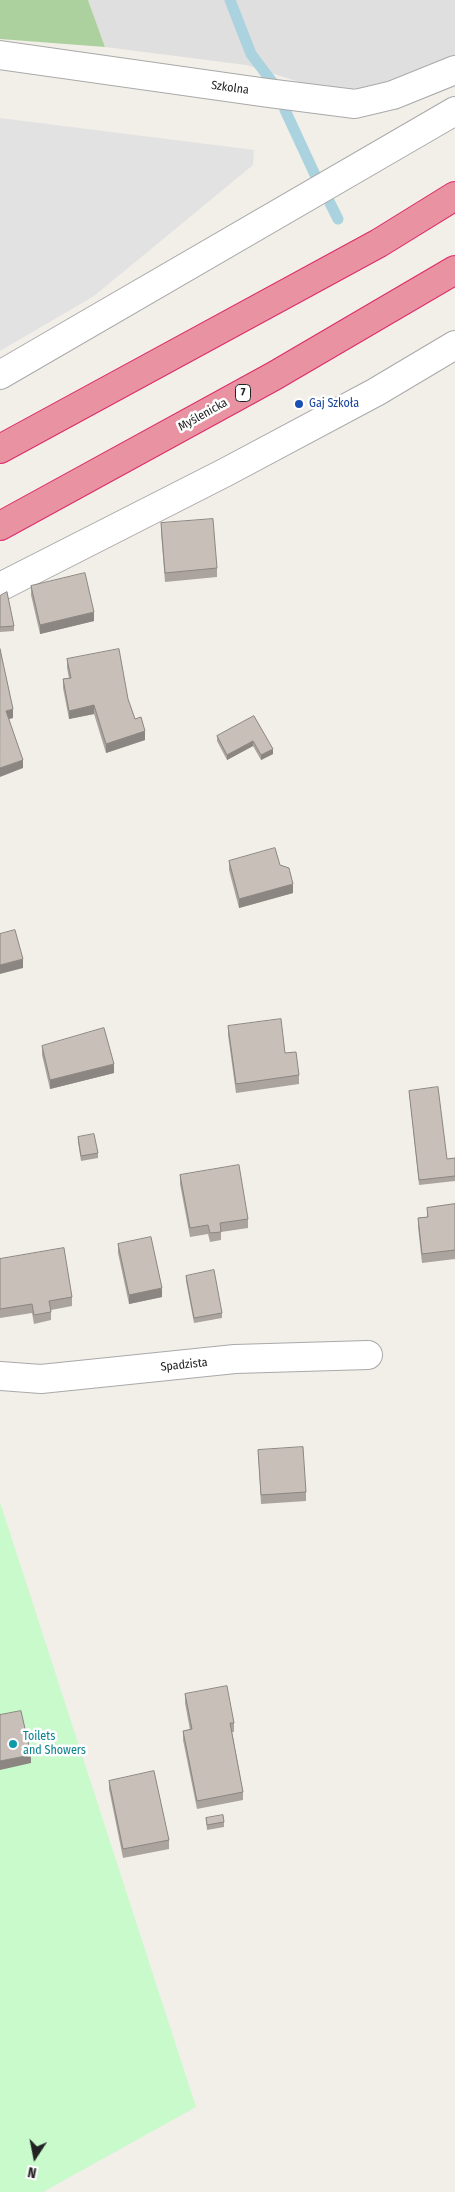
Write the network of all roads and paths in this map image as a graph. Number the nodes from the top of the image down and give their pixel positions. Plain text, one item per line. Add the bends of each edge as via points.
1 (0, 55) edge
2 (455, 70) edge
3 (455, 111) edge
4 (455, 196) edge
5 (455, 270) edge
6 (455, 345) edge
7 (0, 375) edge
8 (0, 449) edge
9 (0, 526) edge
10 (0, 587) edge
11 (368, 1355) dead end
12 (0, 1376) edge

1 - 2 street, Szkolna via 355,104 393,95
3 - 7 street
4 - 8 highway via 379,243
5 - 9 highway, Myślenicka / 7 via 274,376
6 - 10 street via 376,392 226,472
11 - 12 street, Spadzista via 235,1359 41,1379

